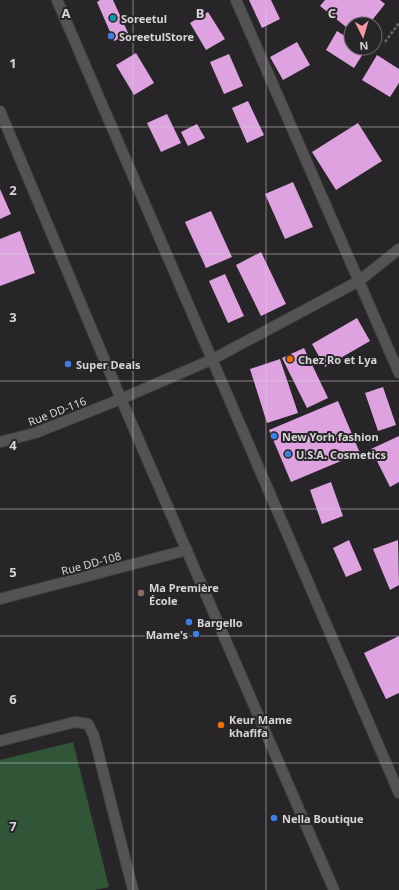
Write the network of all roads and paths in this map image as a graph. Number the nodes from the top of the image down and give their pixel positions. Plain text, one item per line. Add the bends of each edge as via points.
1 (58, 0) edge
2 (236, 0) edge
3 (399, 23) edge
4 (385, 42) dead end
5 (0, 111) edge
6 (399, 249) edge
7 (359, 281) junction
8 (213, 359) junction
9 (399, 373) edge
10 (121, 399) junction
11 (0, 442) edge
12 (187, 550) junction
13 (0, 599) edge
14 (0, 741) edge
15 (399, 793) edge
16 (133, 890) edge
17 (334, 890) edge

1 - 8 street
2 - 7 street
3 - 4 path
5 - 10 street
6 - 7 street, Rue DD-116
7 - 8 street, Rue DD-116
7 - 9 street
8 - 10 street, Rue DD-116
8 - 15 street
10 - 11 street, Rue DD-116 via 35,433
10 - 12 street
12 - 13 street, Rue DD-108
12 - 17 street
14 - 16 street via 75,722 88,724 94,736

